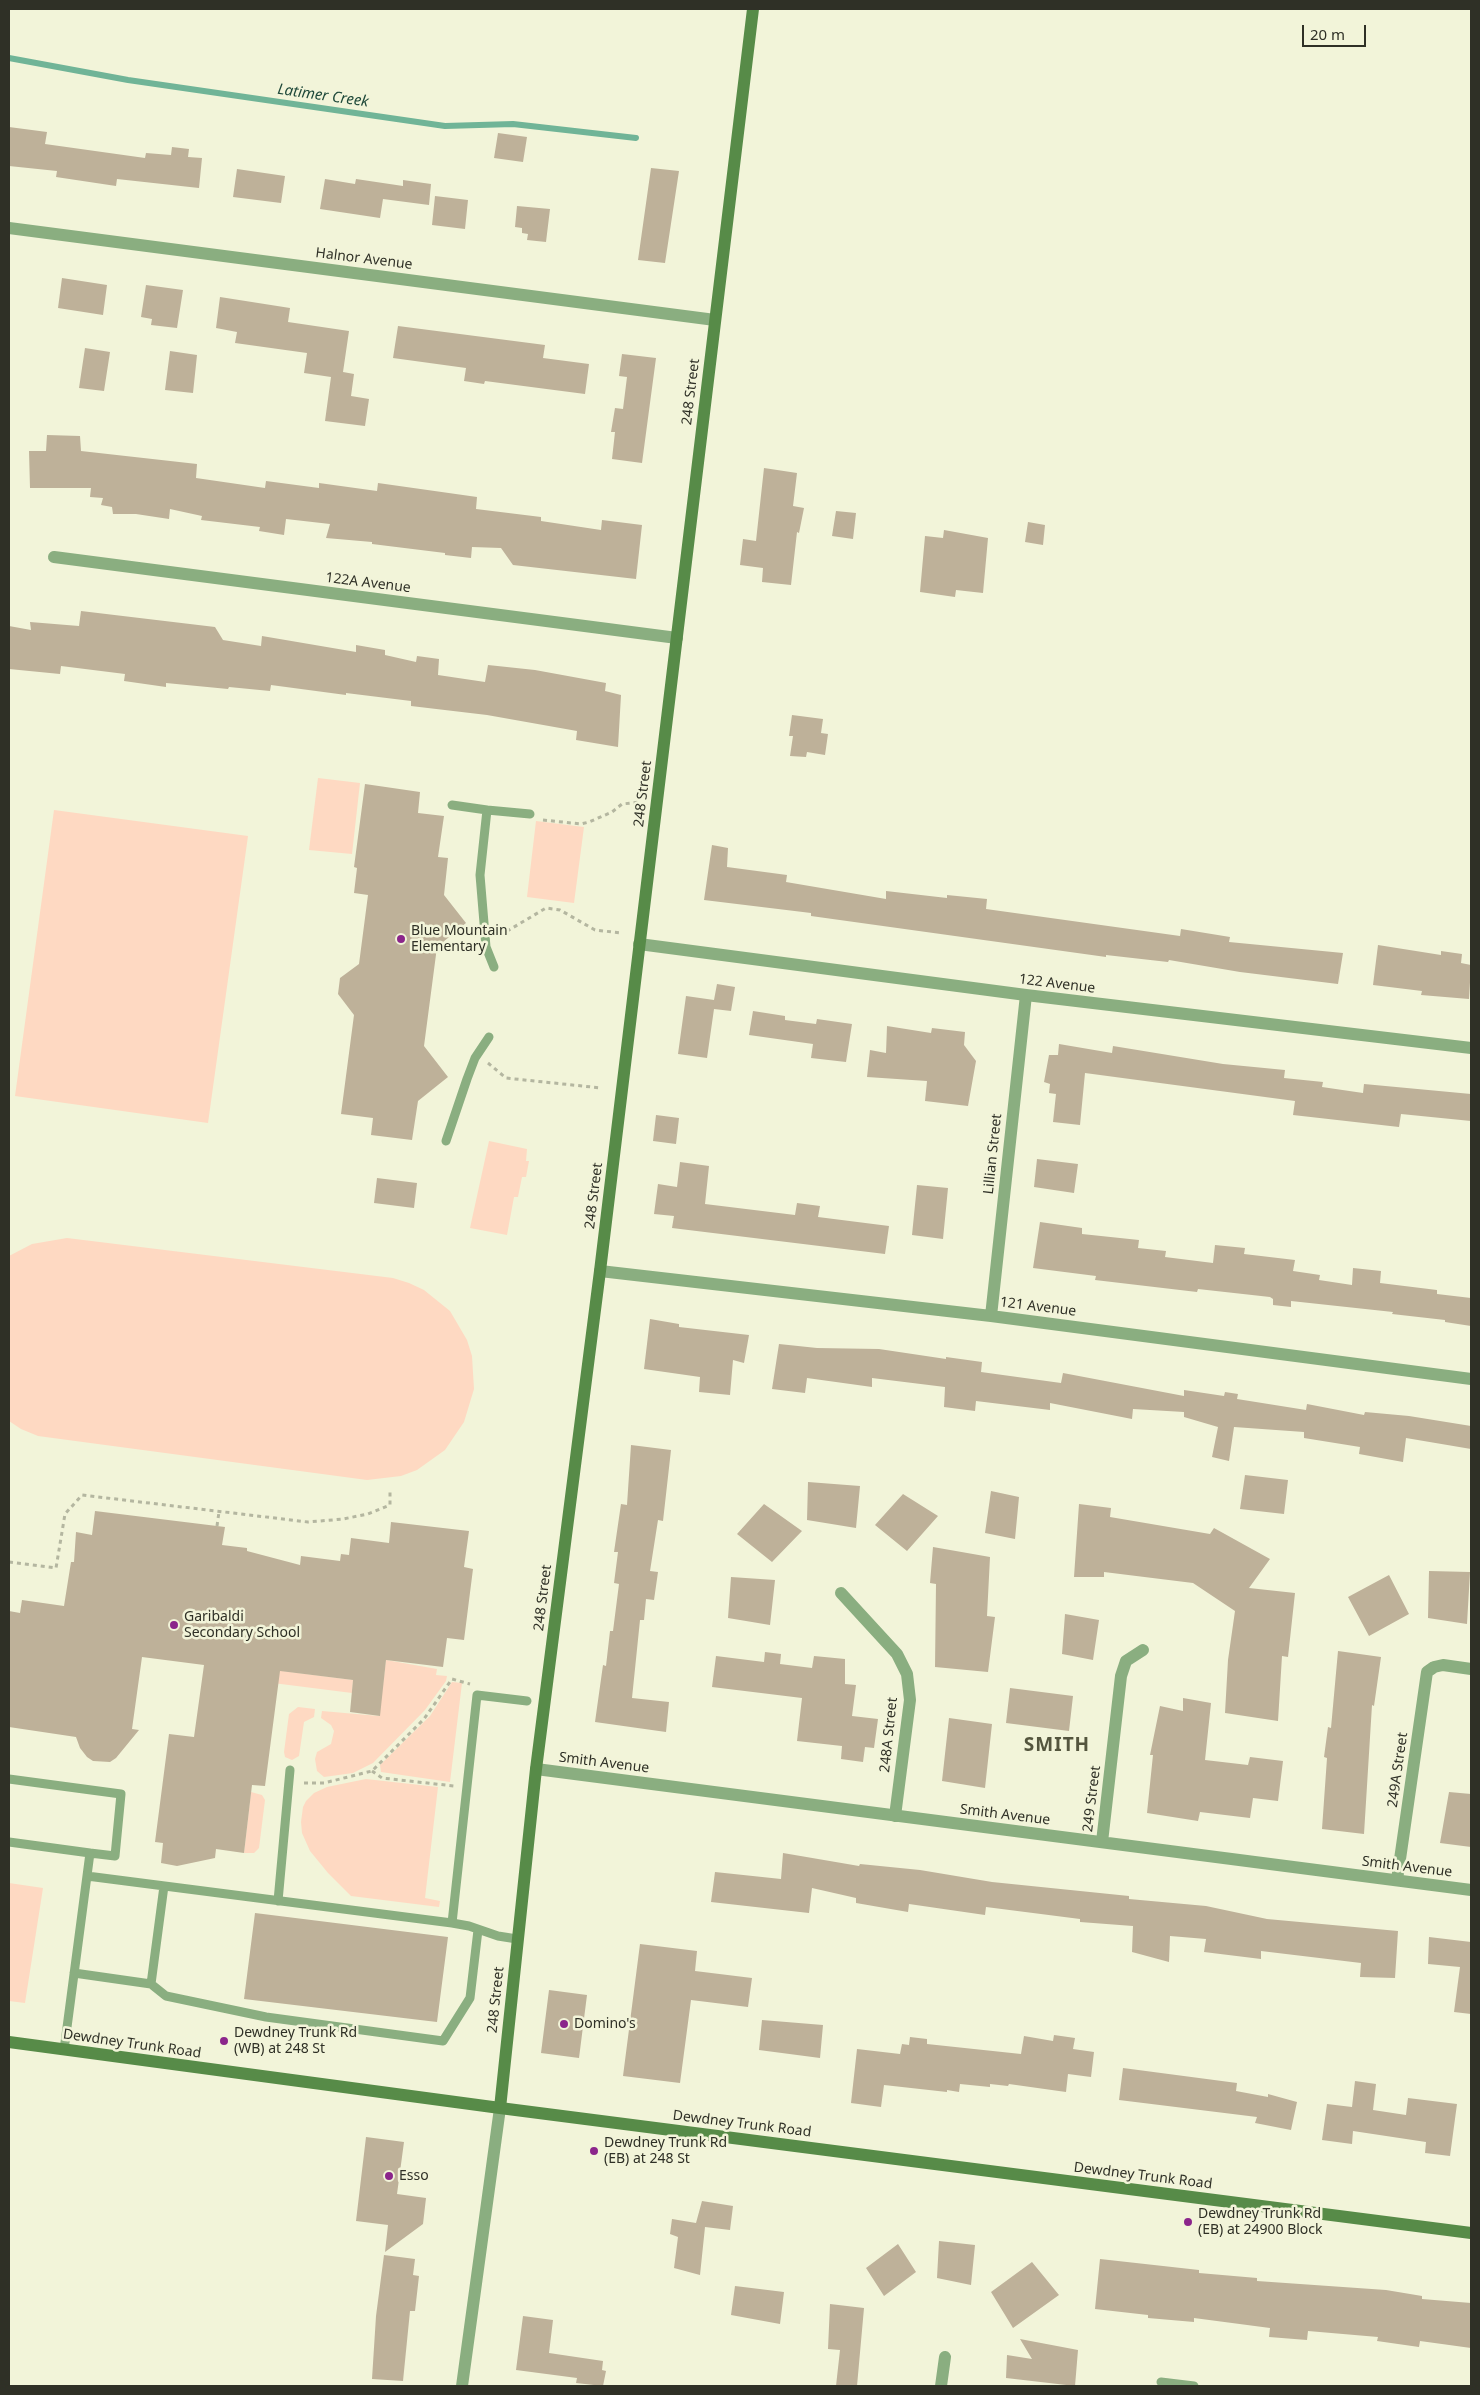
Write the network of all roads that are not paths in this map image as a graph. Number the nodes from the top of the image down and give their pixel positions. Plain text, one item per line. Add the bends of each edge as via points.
1 (753, 9) edge
2 (9, 228) edge
3 (715, 320) junction
4 (54, 557) dead end
5 (677, 638) junction
6 (452, 805) dead end
7 (487, 810) junction
8 (530, 814) road end
9 (639, 944) junction
10 (494, 967) dead end
11 (1026, 995) junction
12 (489, 1037) dead end
13 (1471, 1048) edge
14 (446, 1141) dead end
15 (600, 1271) junction
16 (991, 1316) junction
17 (1471, 1379) edge
18 (840, 1593) dead end
19 (1143, 1650) dead end
20 (1471, 1669) edge
21 (527, 1701) dead end
22 (536, 1769) junction
23 (290, 1770) dead end
24 (9, 1779) edge
25 (895, 1816) junction
26 (9, 1842) edge
27 (1102, 1842) junction
28 (90, 1853) junction
29 (87, 1876) junction
30 (1398, 1880) junction
31 (164, 1886) junction
32 (1471, 1890) edge
33 (278, 1901) junction
34 (452, 1923) junction
35 (478, 1930) junction
36 (518, 1939) junction
37 (74, 1973) junction
38 (151, 1984) junction
39 (9, 2042) edge
40 (64, 2050) junction
41 (500, 2108) junction
42 (1471, 2233) edge
43 (946, 2357) dead end
44 (1161, 2382) dead end
45 (462, 2386) edge
46 (941, 2386) edge
47 (1194, 2386) edge

1 - 3 street, 248 Street
2 - 3 street, Halnor Avenue
3 - 5 street, 248 Street
4 - 5 street, 122A Avenue
5 - 9 street, 248 Street
6 - 7 lane
7 - 8 lane
7 - 10 lane via 480,874 485,940
9 - 11 street, 122 Avenue
9 - 15 street, 248 Street
11 - 13 street, 122 Avenue
11 - 16 street, Lillian Street
12 - 14 lane via 466,1079
15 - 16 street, 121 Avenue
15 - 22 street, 248 Street
16 - 17 street, 121 Avenue
18 - 25 street, 248A Street via 897,1654 907,1674 910,1700
19 - 27 street, 249 Street via 1126,1661 1121,1676
20 - 30 street, 249A Street via 1443,1665 1427,1672
21 - 34 lane via 477,1695
22 - 25 street, Smith Avenue
22 - 36 street, 248 Street
23 - 33 lane
24 - 28 lane via 121,1794 115,1856
25 - 27 street, Smith Avenue
26 - 28 lane
27 - 30 street, Smith Avenue
28 - 29 lane
29 - 31 lane
29 - 37 lane
30 - 32 street, Smith Avenue
31 - 33 lane
31 - 38 lane
33 - 34 lane
34 - 35 lane
35 - 36 lane
35 - 38 lane via 470,1998 443,2042 266,2016 166,1996
36 - 41 street, 248 Street
37 - 38 lane
37 - 40 lane
39 - 40 street, Dewdney Trunk Road
40 - 41 street, Dewdney Trunk Road
41 - 42 street, Dewdney Trunk Road
41 - 45 street, 248 Street
43 - 46 street
44 - 47 lane

